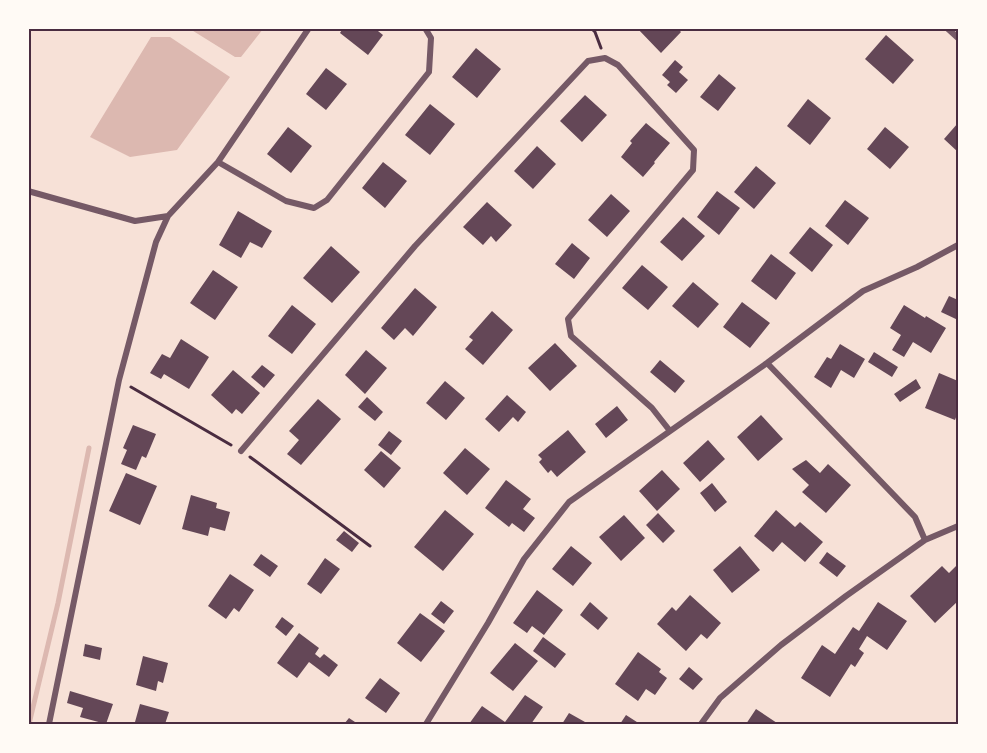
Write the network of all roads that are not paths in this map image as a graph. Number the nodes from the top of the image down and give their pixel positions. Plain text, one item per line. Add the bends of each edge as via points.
1 (309, 28) edge
2 (425, 28) edge
3 (947, 28) edge
4 (958, 38) edge
5 (218, 162) junction
6 (28, 191) edge
7 (168, 216) junction
8 (958, 245) edge
9 (767, 363) junction
10 (670, 431) junction
11 (241, 451) road end
12 (958, 526) edge
13 (925, 540) junction
14 (49, 724) edge
15 (426, 724) edge
16 (701, 724) edge

1 - 5 street
2 - 5 street via 431,38 429,72 327,200 314,208 286,201
3 - 4 street
5 - 7 street
6 - 7 street via 135,221
7 - 14 street via 156,242 119,380
8 - 9 street via 863,291
9 - 10 street
9 - 13 street via 915,518
10 - 11 street via 652,408 571,336 568,319 693,170 694,150 618,65 605,58 588,61 415,246
10 - 15 street via 569,502 524,559
12 - 13 street
13 - 16 street via 781,645 720,698

